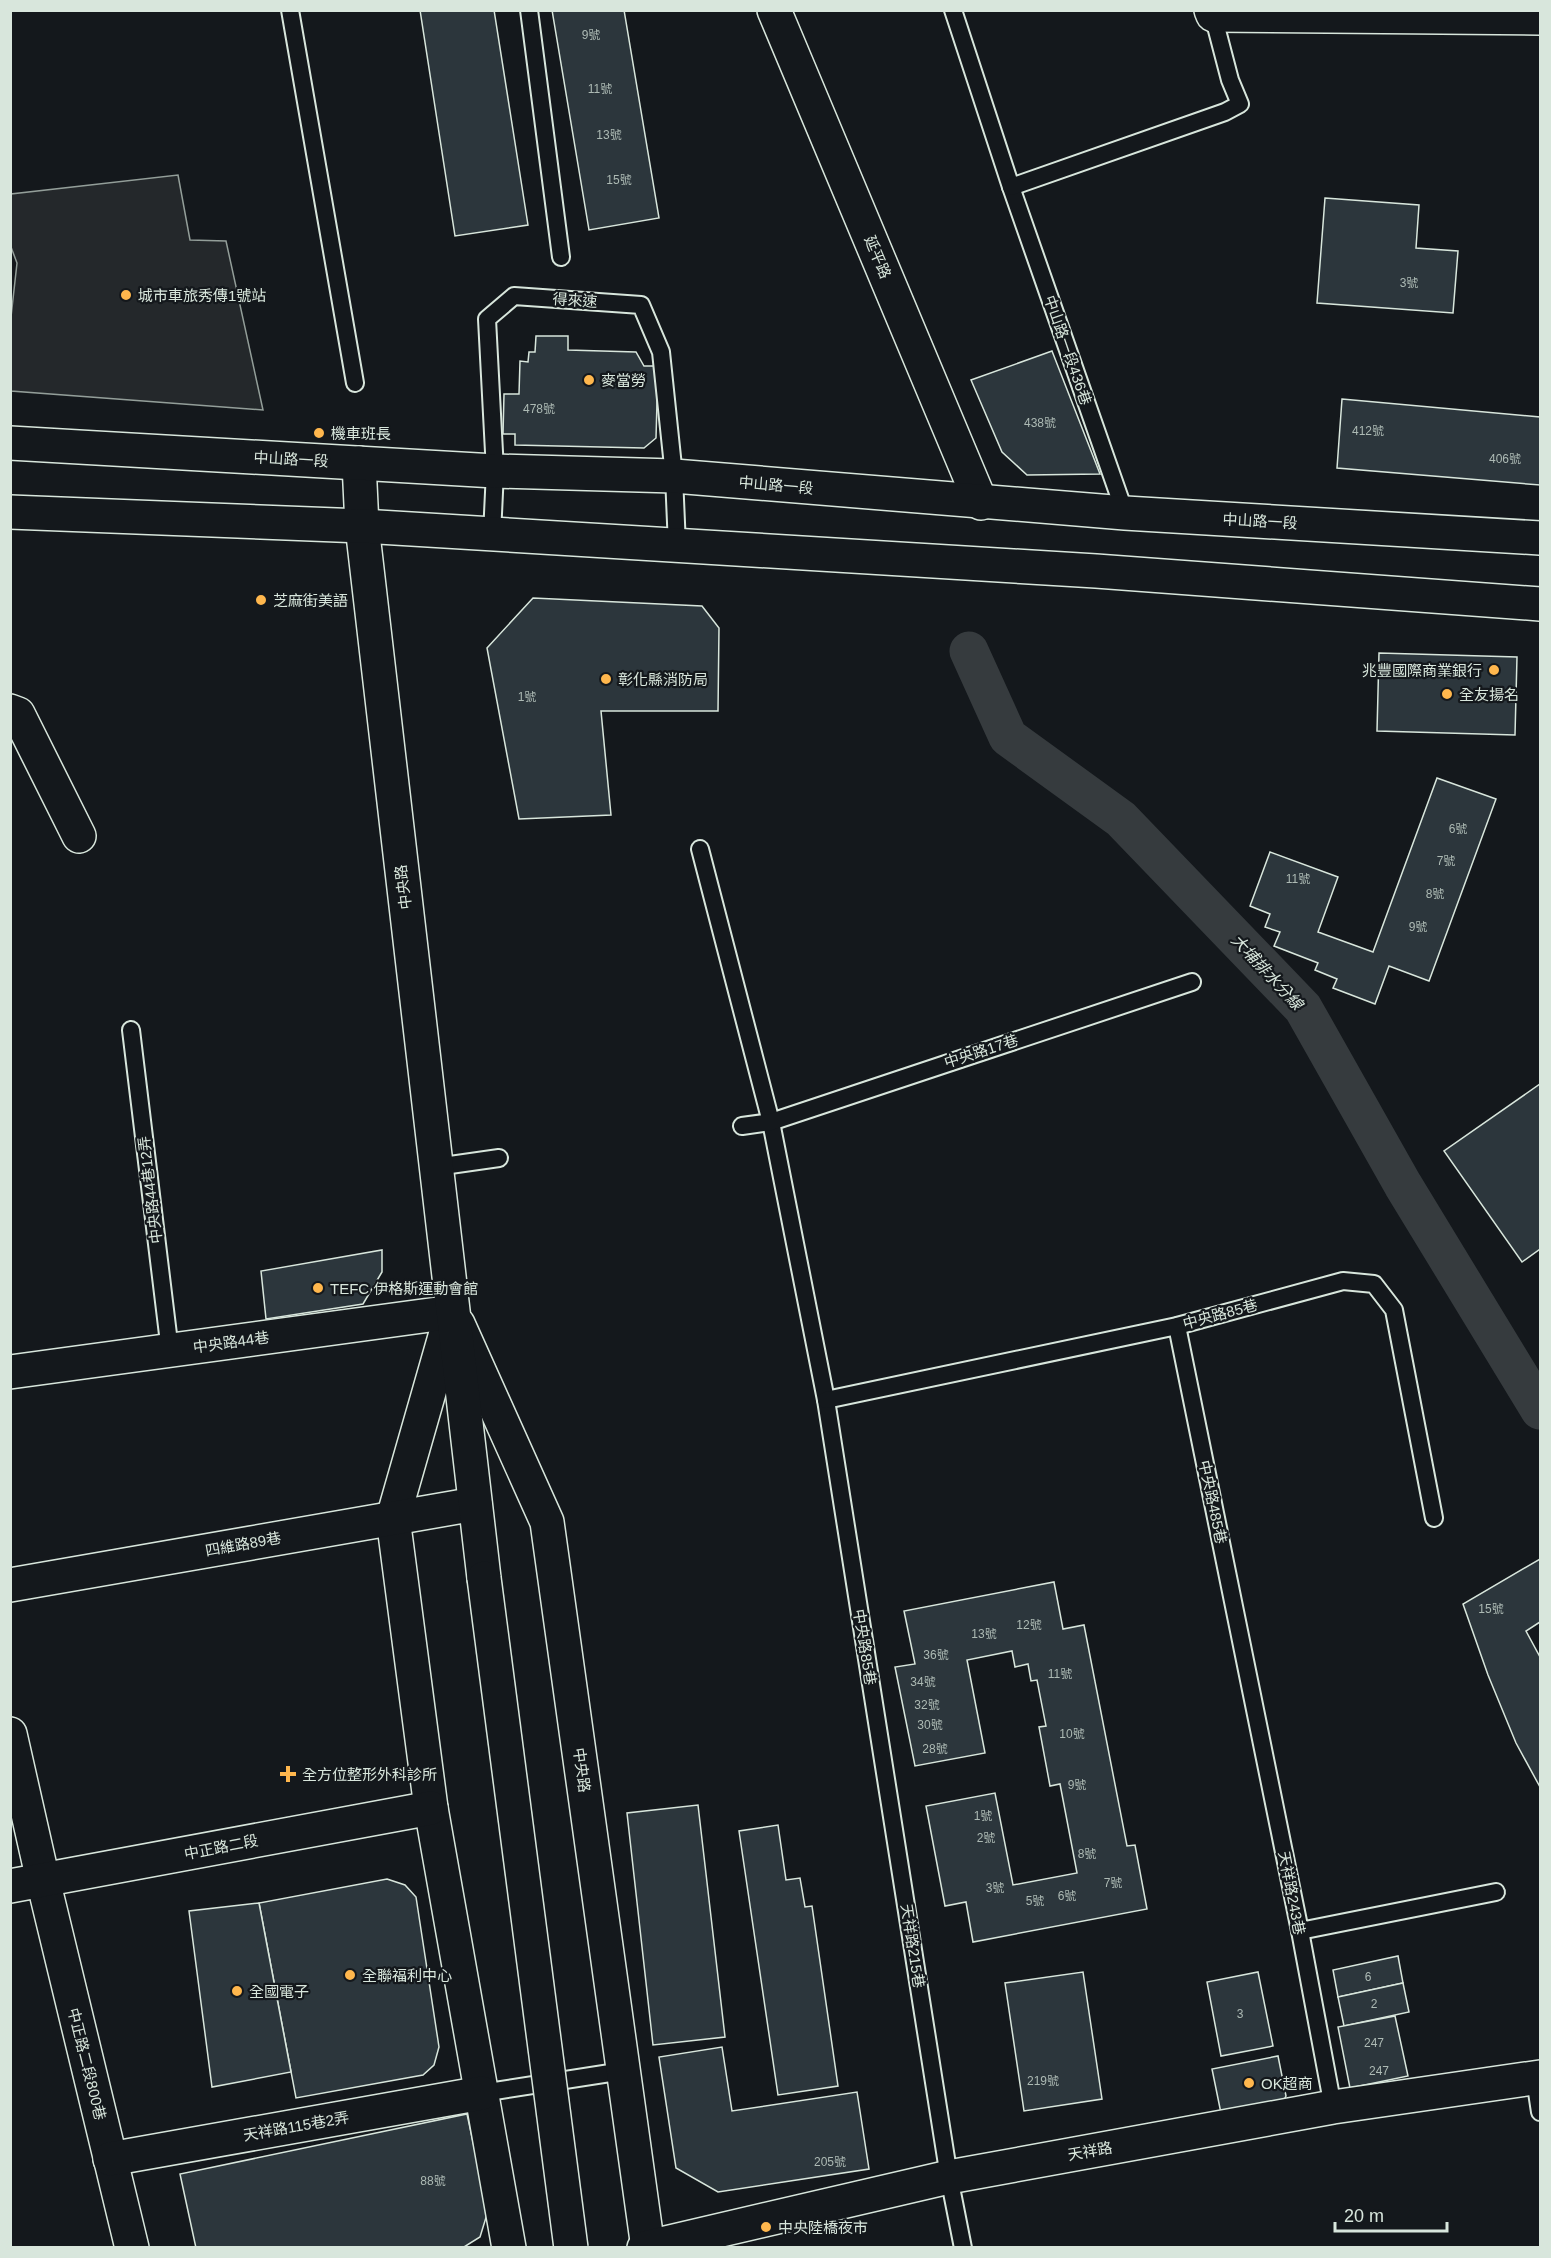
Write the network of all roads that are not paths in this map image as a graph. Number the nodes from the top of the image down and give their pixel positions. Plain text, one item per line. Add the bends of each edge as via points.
1 (290, 10) edge
2 (529, 10) edge
3 (774, 10) edge
4 (953, 10) edge
5 (1212, 13) edge
6 (1540, 18) edge
7 (1011, 187) junction
8 (561, 257) dead end
9 (355, 384) dead end
10 (10, 443) edge
11 (359, 463) junction
12 (495, 471) junction
13 (674, 476) junction
14 (981, 503) junction
15 (10, 512) edge
16 (1125, 513) junction
17 (362, 526) junction
18 (492, 535) junction
19 (1540, 538) edge
20 (677, 546) junction
21 (1540, 604) edge
22 (10, 711) edge
23 (79, 836) dead end
24 (700, 849) dead end
25 (1192, 982) dead end
26 (131, 1030) dead end
27 (771, 1122) junction
28 (742, 1126) dead end
29 (499, 1158) dead end
30 (436, 1167) junction
31 (452, 1312) junction
32 (1177, 1326) junction
33 (170, 1351) junction
34 (10, 1372) edge
35 (826, 1400) junction
36 (475, 1504) junction
37 (393, 1518) junction
38 (1434, 1518) dead end
39 (10, 1584) edge
40 (1249, 1679) joint
41 (876, 1716) joint
42 (10, 1734) edge
43 (431, 1808) junction
44 (43, 1880) junction
45 (10, 1886) edge
46 (1496, 1892) dead end
47 (1300, 1930) junction
48 (623, 2071) junction
49 (1538, 2078) edge
50 (482, 2093) junction
51 (1332, 2107) junction
52 (1540, 2112) edge
53 (110, 2159) junction
54 (949, 2177) junction
55 (132, 2247) edge
56 (509, 2247) edge
57 (571, 2247) edge
58 (646, 2247) edge
59 (963, 2247) edge

1 - 9 lane
2 - 8 lane
3 - 14 street, 延平路
4 - 7 lane, 中山路一段436巷
5 - 6 street
5 - 7 lane via 1240,104
7 - 16 lane, 中山路一段436巷
10 - 11 street, 中山路一段
11 - 12 street, 中山路一段
11 - 17 street, 中央路
12 - 13 street, 中山路一段
12 - 13 lane, 得來速 via 488,319 514,296 641,305 662,352
12 - 18 lane, 得來速
13 - 14 street, 中山路一段
13 - 20 lane, 得來速
14 - 16 street, 中山路一段
15 - 17 street
16 - 19 street, 中山路一段
17 - 18 street
17 - 30 street, 中央路
18 - 20 street
20 - 21 street via 1096,571
22 - 23 street via 18,714
24 - 27 lane
25 - 27 lane, 中央路17巷
26 - 33 lane, 中央路44巷12弄
27 - 28 lane, 中央路17巷
27 - 35 lane, 中央路85巷
29 - 30 lane
30 - 31 street, 中央路
31 - 33 street, 中央路44巷
31 - 36 street, 中央路
31 - 37 street, 中央路
31 - 48 street, 中央路 via 547,1522
32 - 35 lane, 中央路85巷
32 - 38 lane, 中央路85巷 via 1343,1281 1374,1284 1394,1310
32 - 40 lane, 中央路485巷
33 - 34 street, 中央路44巷
35 - 41 lane, 中央路85巷
36 - 37 street, 四維路89巷
36 - 57 street, 中央路, bridge
37 - 39 street, 四維路89巷
37 - 43 street, 中央路
40 - 47 lane, 天祥路243巷
41 - 54 lane, 天祥路215巷
42 - 44 street, 中正路二段800巷
43 - 44 street, 中正路二段
43 - 50 street, 中央路
44 - 45 street, 中正路二段
44 - 53 street, 中正路二段800巷
46 - 47 lane
47 - 51 lane, 天祥路243巷
48 - 50 lane
48 - 58 street, 中央路
49 - 51 street, 天祥路
49 - 52 lane
50 - 53 street, 天祥路115巷2弄
50 - 56 street, 中央路
51 - 54 street, 天祥路
53 - 55 street, 中正路二段800巷
54 - 58 street, 天祥路
54 - 59 lane, 天祥路215巷

